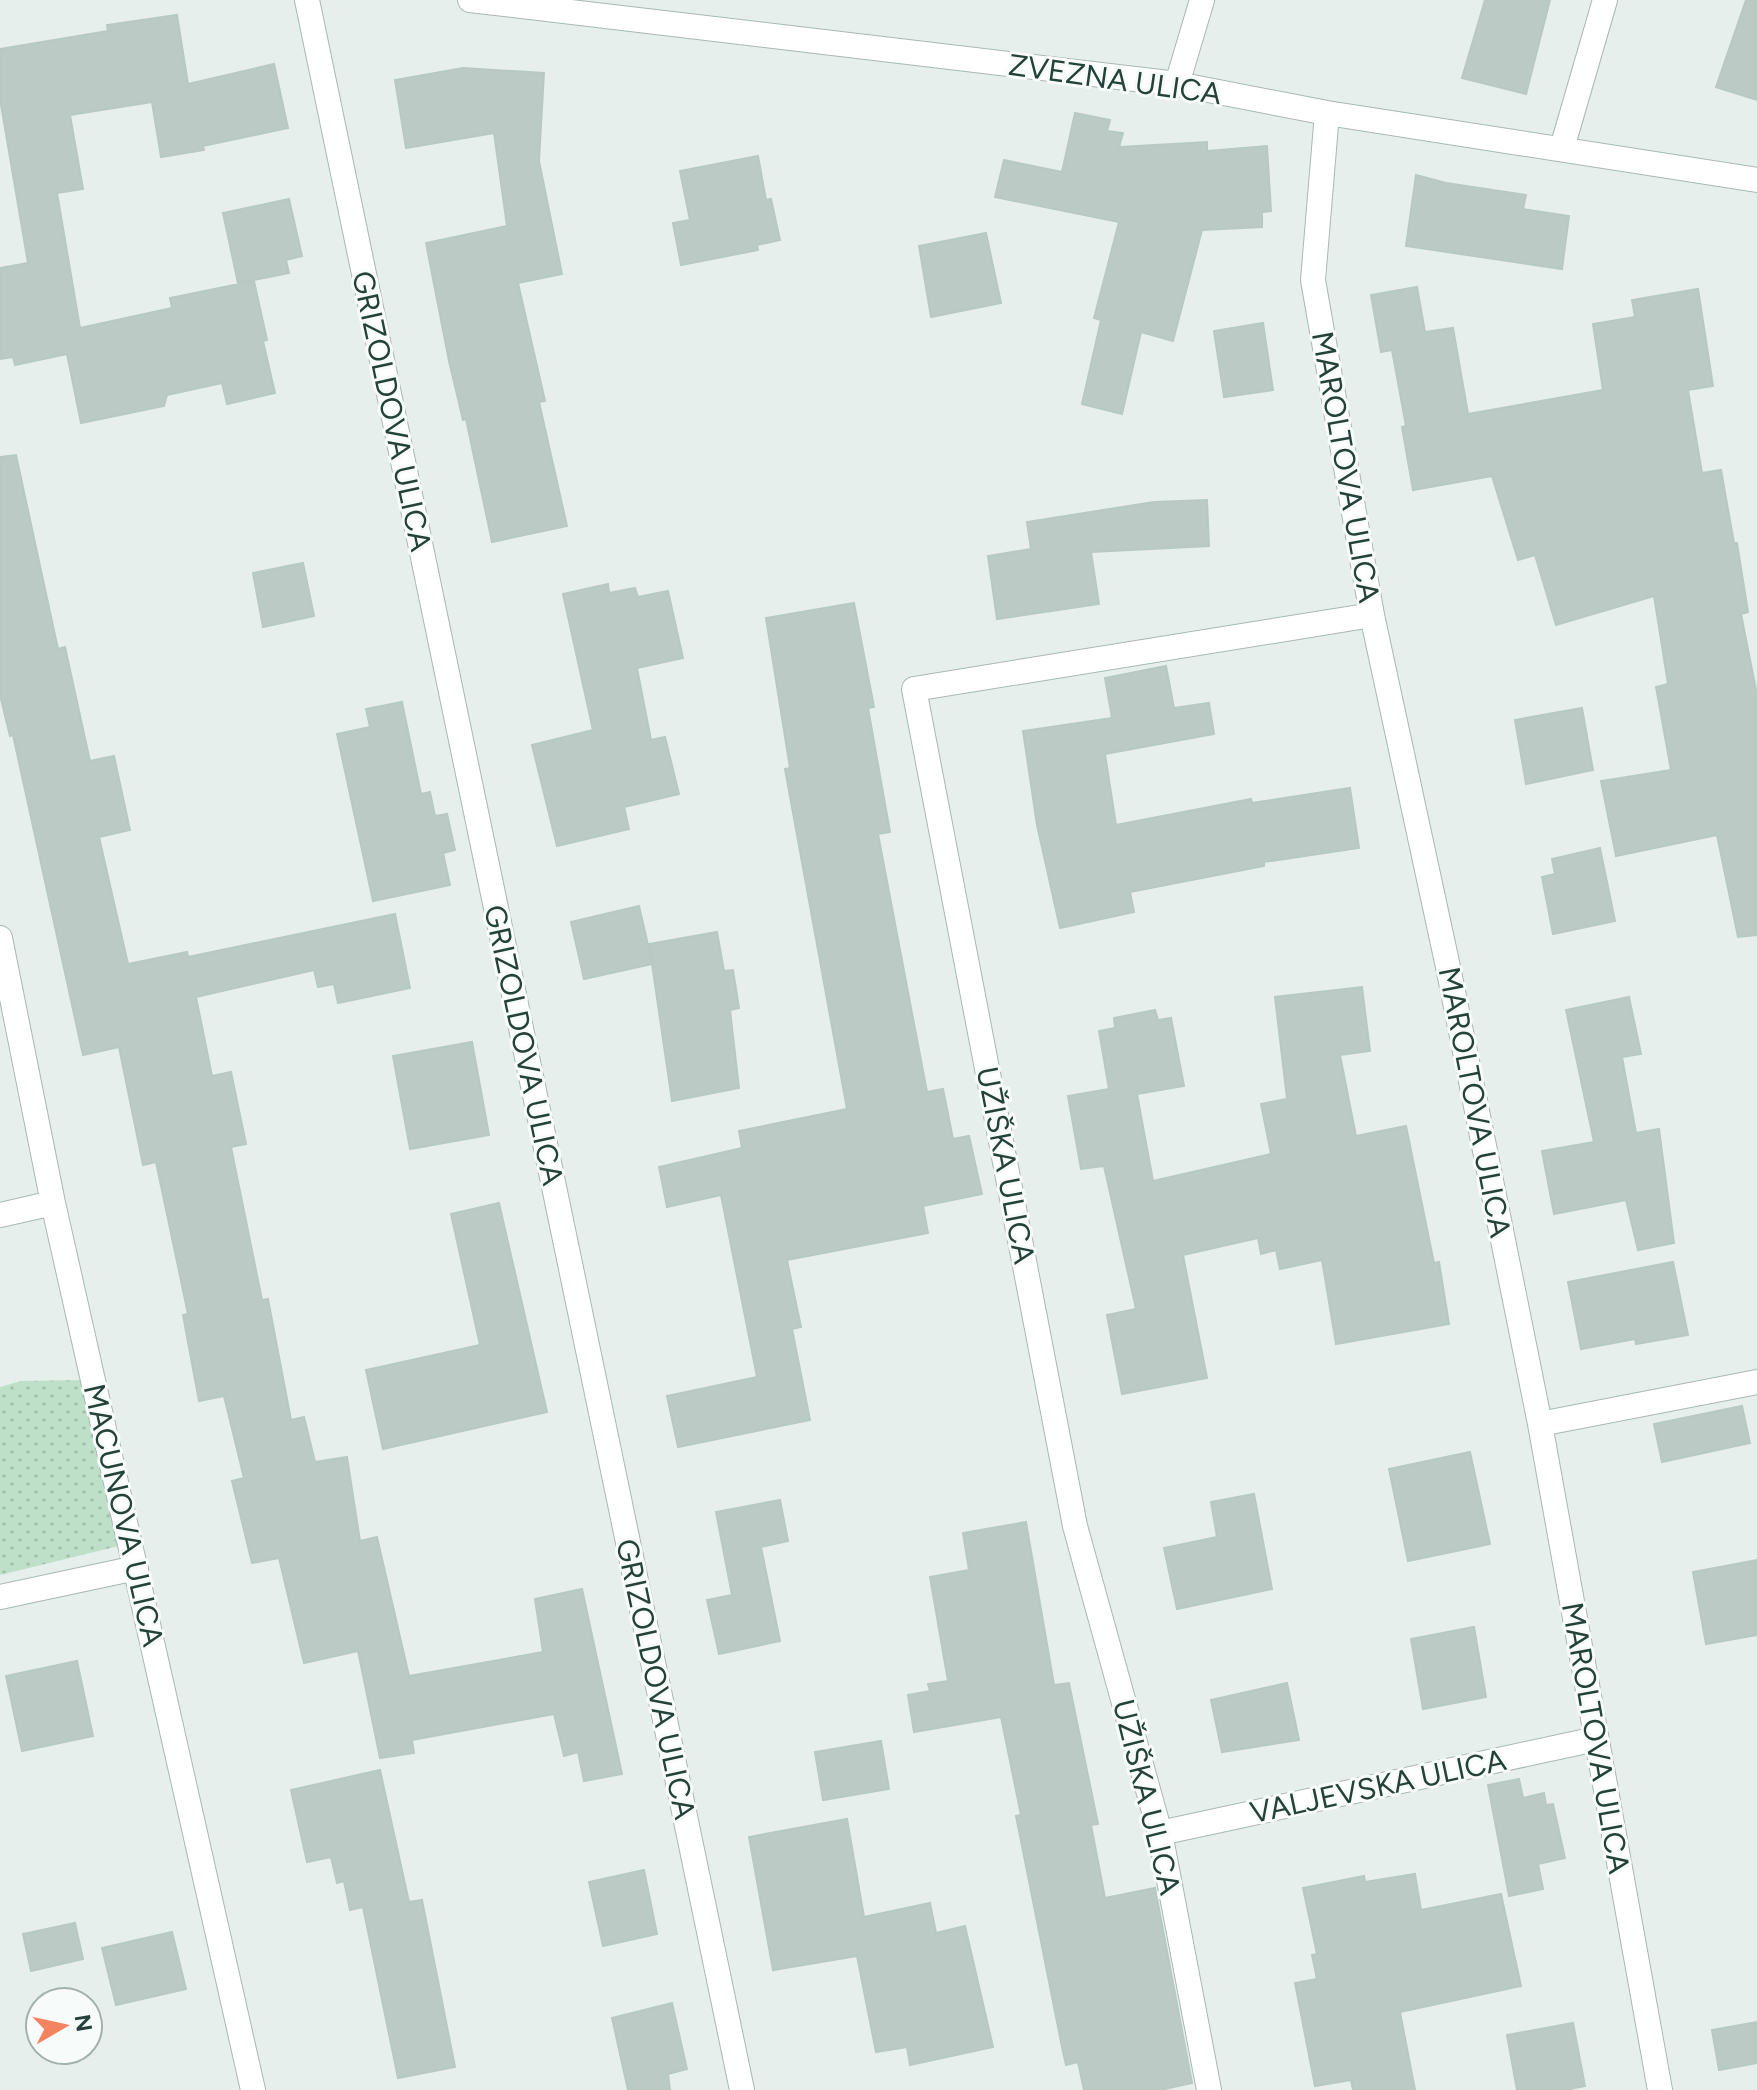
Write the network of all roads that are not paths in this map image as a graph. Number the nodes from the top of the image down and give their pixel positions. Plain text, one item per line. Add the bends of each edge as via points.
1 (307, 0) edge
2 (470, 0) edge
3 (1202, 0) edge
4 (1605, 0) edge
5 (526, 3) edge
6 (1177, 84) junction
7 (1327, 113) junction
8 (1562, 148) junction
9 (1757, 180) edge
10 (1372, 615) junction
11 (0, 938) edge
12 (53, 1203) junction
13 (0, 1215) edge
14 (1757, 1382) edge
15 (1540, 1424) junction
16 (136, 1568) junction
17 (0, 1597) edge
18 (1596, 1739) junction
19 (1160, 1833) junction
20 (253, 2090) edge
21 (742, 2090) edge
22 (1209, 2090) edge
23 (1660, 2090) edge

1 - 21 street, GRIZOLDOVA ULICA
2 - 5 street, ZVEZNA ULICA
3 - 6 street
4 - 8 street
5 - 6 street, ZVEZNA ULICA
6 - 7 street, ZVEZNA ULICA
7 - 8 street, ZVEZNA ULICA
7 - 10 street, MAROLTOVA ULICA via 1313,280
8 - 9 street, ZVEZNA ULICA
10 - 15 street, MAROLTOVA ULICA
10 - 19 street, UŽIŠKA ULICA via 914,689 1075,1526
11 - 12 street, MACUNOVA ULICA
12 - 13 street
12 - 16 street, MACUNOVA ULICA
14 - 15 street
15 - 18 street, MAROLTOVA ULICA
16 - 17 street
16 - 20 street, MACUNOVA ULICA
18 - 19 street, VALJEVSKA ULICA
18 - 23 street, MAROLTOVA ULICA
19 - 22 street, UŽIŠKA ULICA

